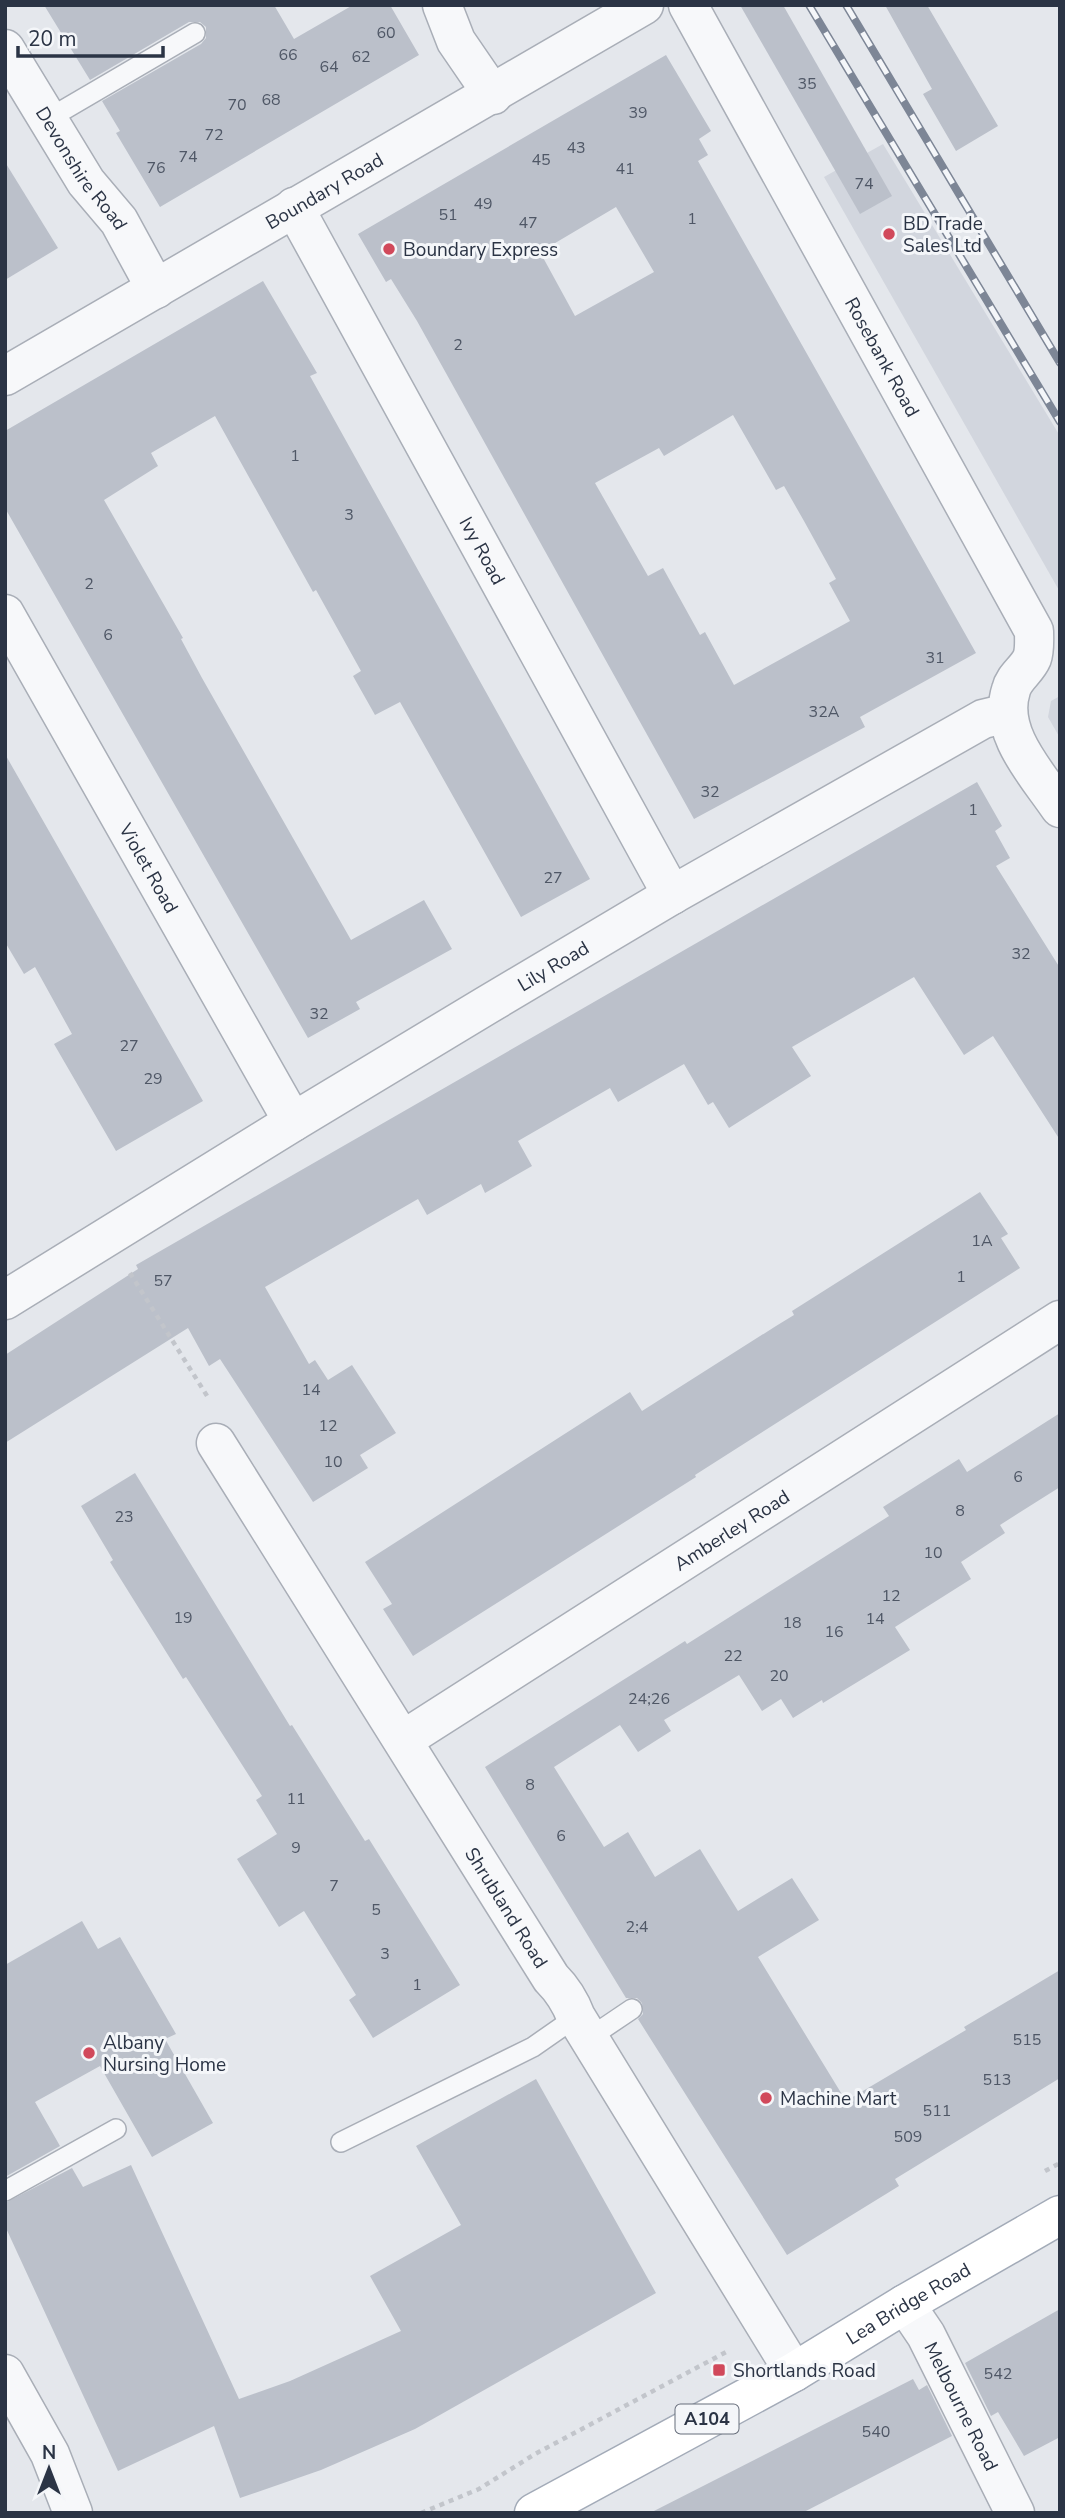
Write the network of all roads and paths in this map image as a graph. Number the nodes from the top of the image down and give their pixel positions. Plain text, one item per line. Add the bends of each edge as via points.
1 (442, 5) edge
2 (645, 5) edge
3 (688, 5) edge
4 (195, 33) dead end
5 (5, 49) edge
6 (493, 95) junction
7 (48, 119) junction
8 (294, 207) junction
9 (156, 289) junction
10 (5, 376) edge
11 (5, 614) edge
12 (1008, 713) junction
13 (1060, 808) edge
14 (673, 895) junction
15 (293, 1122) junction
16 (107, 1237) junction
17 (5, 1300) edge
18 (1060, 1320) edge
19 (216, 1443) joint
20 (402, 1740) junction
21 (632, 2009) dead end
22 (582, 2028) junction
23 (117, 2129) dead end
24 (341, 2142) dead end
25 (5, 2191) edge
26 (1060, 2215) edge
27 (905, 2304) junction
28 (769, 2332) junction
29 (794, 2372) junction
30 (5, 2374) edge
31 (73, 2513) edge
32 (421, 2513) edge
33 (534, 2513) edge
34 (1015, 2513) edge

1 - 6 street via 456,41
2 - 6 street, Boundary Road
3 - 12 street, Rosebank Road via 1034,631 1031,660 1010,690
4 - 7 lane
5 - 7 street, Devonshire Road
6 - 8 street, Boundary Road
7 - 9 street, Devonshire Road via 86,182 120,221
8 - 9 street, Boundary Road
8 - 14 street, Ivy Road
9 - 10 street, Boundary Road
11 - 15 street, Violet Road
12 - 13 street via 1016,742
12 - 14 street, Lily Road via 983,719
14 - 15 street, Lily Road
15 - 16 street, Lily Road
16 - 17 street, Lily Road
16 - 19 path via 217,1412
18 - 20 street, Amberley Road
19 - 20 street, Shrubland Road
20 - 22 street, Shrubland Road
21 - 22 lane
22 - 24 lane via 533,2046
22 - 28 street, Shrubland Road
23 - 25 lane
26 - 27 main road, Lea Bridge Road / A104
27 - 29 main road, Lea Bridge Road / A104
27 - 34 street, Melbourne Road via 926,2335
28 - 29 street, Shrubland Road
28 - 32 path via 535,2454 479,2489
29 - 33 main road, Lea Bridge Road / A104
30 - 31 street via 50,2454

